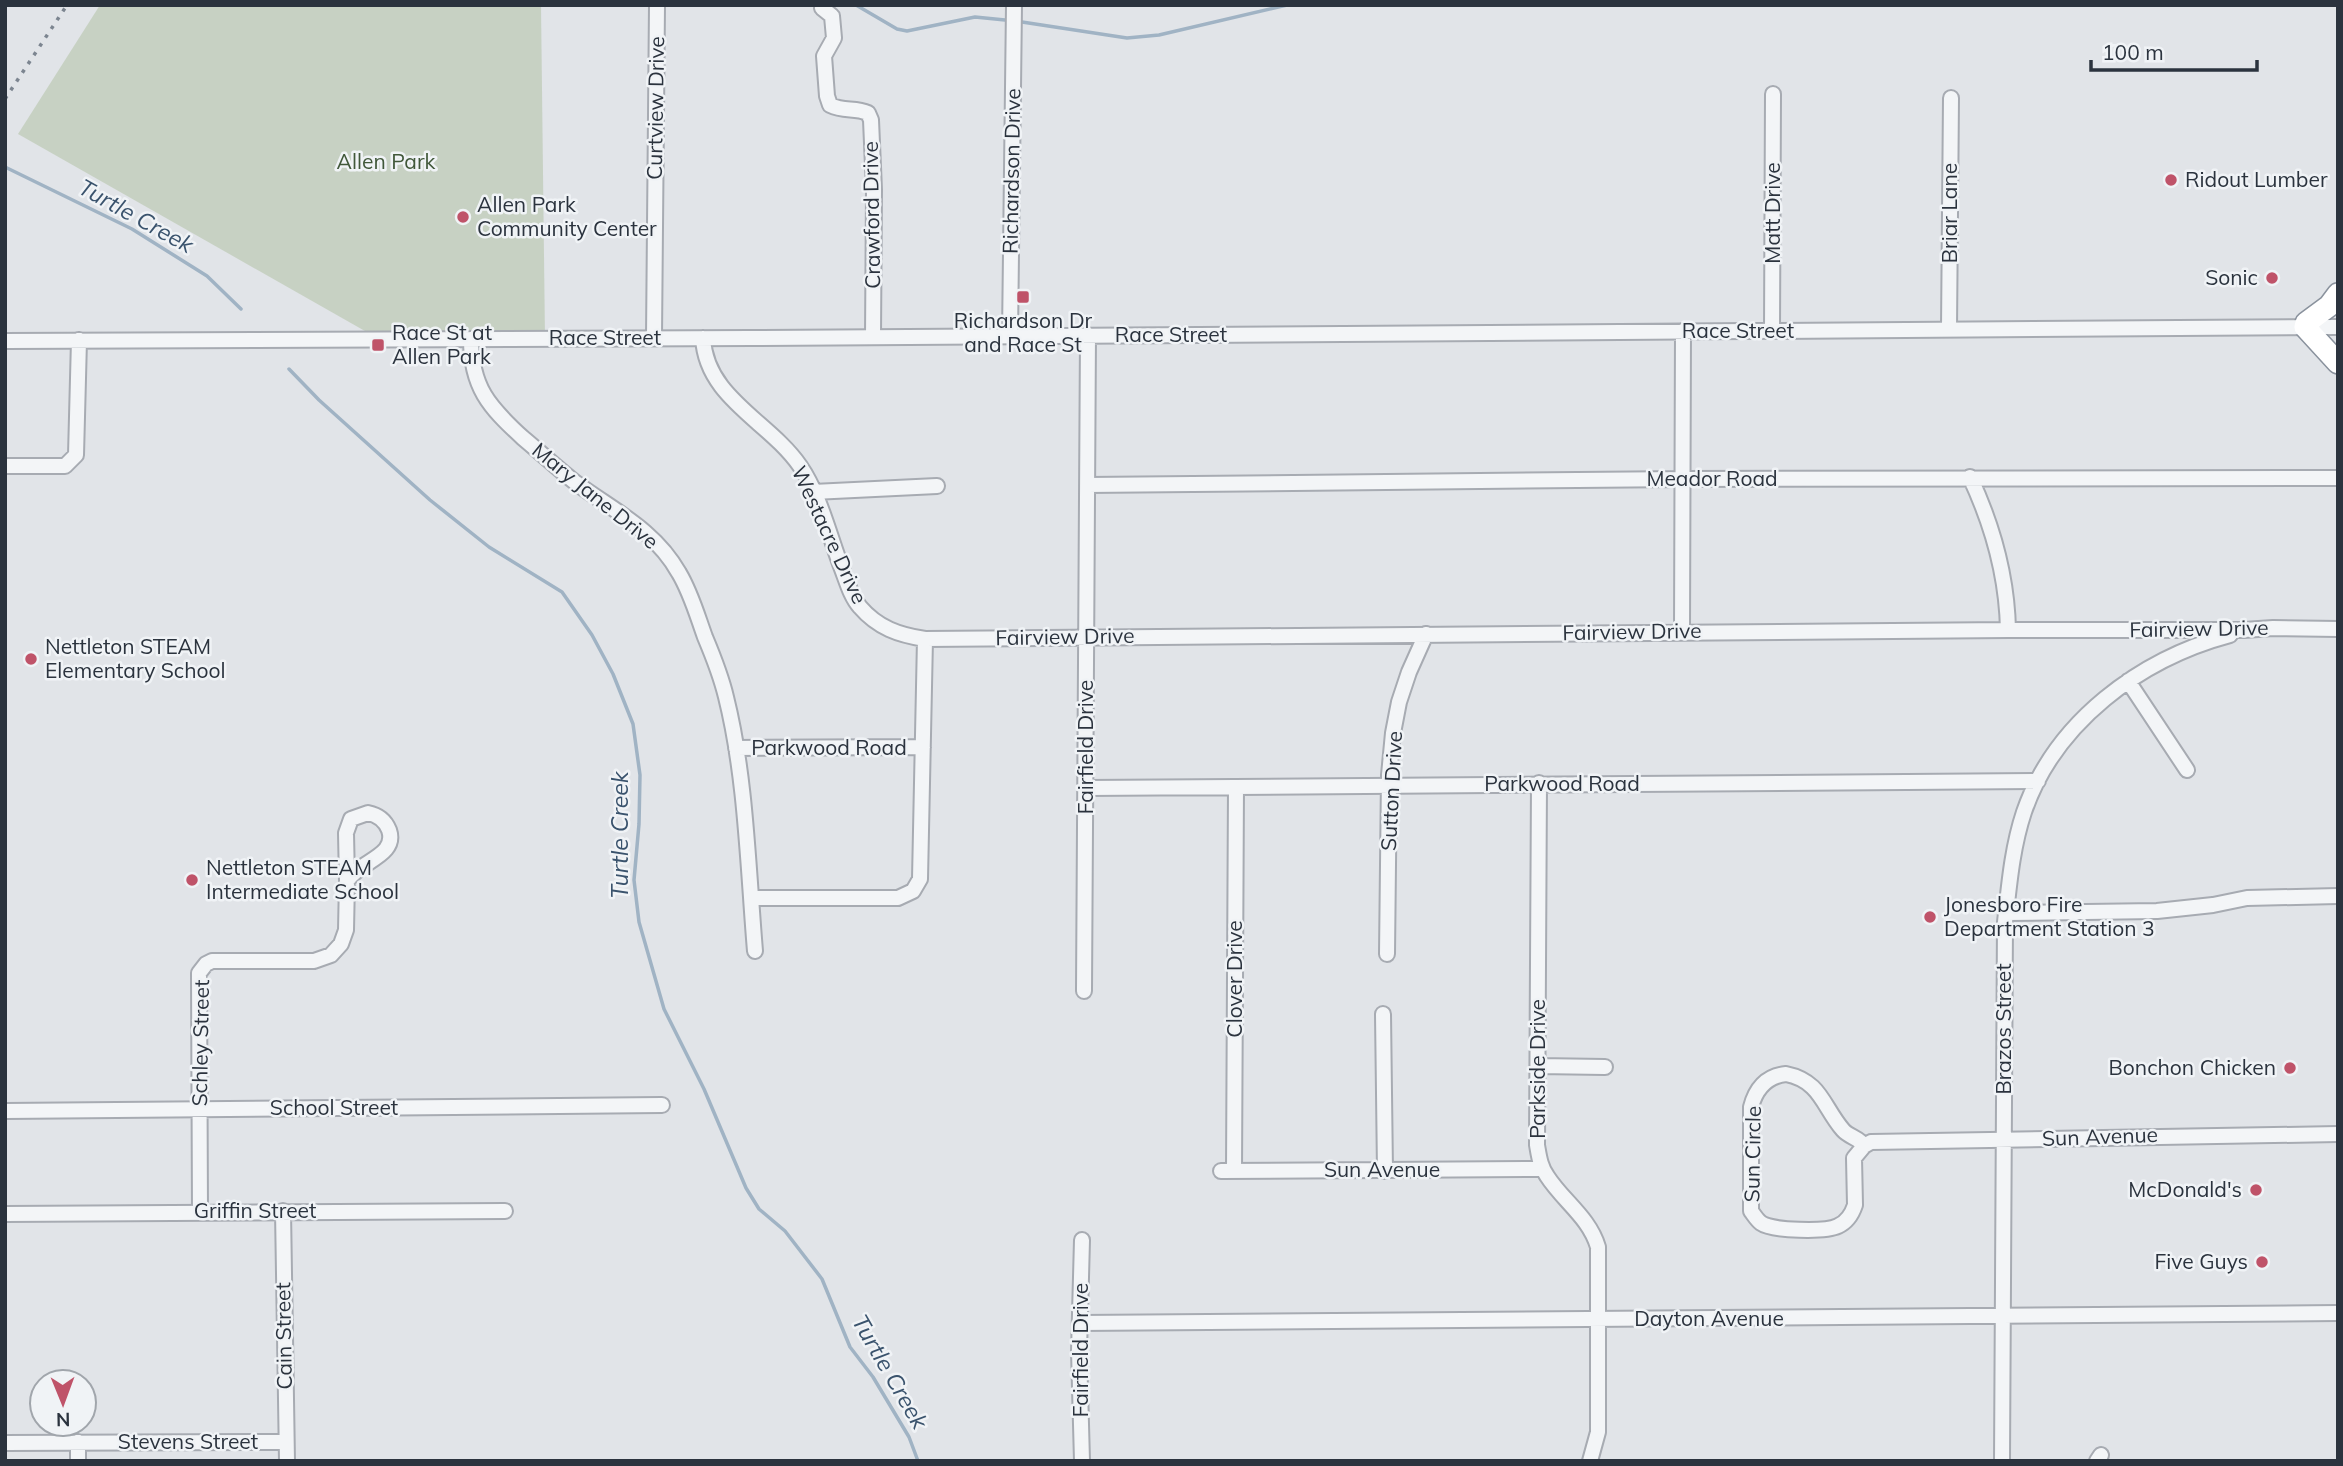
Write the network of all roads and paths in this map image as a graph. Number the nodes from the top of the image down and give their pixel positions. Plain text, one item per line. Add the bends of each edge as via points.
1 (657, 5) edge
2 (1014, 5) edge
3 (822, 8) dead end
4 (1773, 94) dead end
5 (1951, 98) dead end
6 (2338, 294) edge
7 (2305, 327) junction
8 (2338, 327) edge
9 (1949, 329) junction
10 (1683, 331) junction
11 (1772, 331) junction
12 (1088, 335) junction
13 (1010, 336) junction
14 (654, 337) junction
15 (873, 337) junction
16 (703, 338) junction
17 (471, 339) junction
18 (79, 340) junction
19 (5, 341) edge
20 (2338, 363) edge
21 (5, 466) edge
22 (1970, 477) junction
23 (2338, 478) edge
24 (1684, 479) junction
25 (1087, 485) junction
26 (937, 486) dead end
27 (813, 492) junction
28 (2338, 629) edge
29 (2008, 630) junction
30 (2244, 630) junction
31 (1682, 632) junction
32 (1426, 634) junction
33 (1086, 636) junction
34 (925, 639) junction
35 (2128, 681) junction
36 (923, 747) junction
37 (736, 748) junction
38 (2188, 770) dead end
39 (2038, 781) junction
40 (1539, 783) junction
41 (1389, 785) junction
42 (1236, 787) junction
43 (1086, 788) junction
44 (347, 881) junction
45 (2338, 896) edge
46 (751, 898) junction
47 (2006, 912) junction
48 (755, 951) dead end
49 (1387, 954) dead end
50 (1084, 991) dead end
51 (1383, 1014) dead end
52 (1538, 1066) junction
53 (1605, 1067) dead end
54 (662, 1105) dead end
55 (199, 1108) junction
56 (5, 1111) edge
57 (2338, 1134) edge
58 (2003, 1140) junction
59 (1864, 1146) junction
60 (1543, 1169) junction
61 (1227, 1171) joint
62 (1385, 1171) junction
63 (283, 1211) junction
64 (505, 1211) dead end
65 (200, 1212) junction
66 (5, 1214) edge
67 (1082, 1240) dead end
68 (2338, 1313) edge
69 (2003, 1317) junction
70 (1598, 1320) junction
71 (1080, 1323) junction
72 (78, 1442) junction
73 (286, 1442) junction
74 (5, 1443) edge
75 (78, 1461) edge
76 (287, 1461) edge
77 (1082, 1461) edge
78 (1590, 1461) edge
79 (2002, 1461) edge

1 - 14 street, Curtview Drive
2 - 13 street, Richardson Drive
3 - 15 street, Crawford Drive via 832,16 834,38 824,56 830,105 862,110 871,120
4 - 11 street, Matt Drive
5 - 9 street, Briar Lane
6 - 7 highway
7 - 8 street, Race Street
7 - 9 street, Race Street
7 - 20 highway
9 - 11 street, Race Street
10 - 11 street, Race Street
10 - 12 street, Race Street
10 - 24 street
12 - 13 street, Race Street
12 - 25 street, Fairfield Drive
13 - 15 street, Race Street
14 - 16 street, Race Street
14 - 17 street, Race Street
15 - 16 street, Race Street
16 - 27 street, Westacre Drive via 715,380 799,464
17 - 18 street, Race Street
17 - 37 street, Mary Jane Drive via 474,368 489,405 552,464 633,520 667,554 686,585 719,673
18 - 19 street, Race Street
18 - 21 street via 77,452 65,466
22 - 23 street, Meador Road
22 - 24 street, Meador Road
22 - 29 street via 2004,574
24 - 25 street, Meador Road
24 - 31 street
25 - 33 street, Fairfield Drive
26 - 27 street
27 - 34 street, Westacre Drive via 858,604 882,626
28 - 30 street, Fairview Drive
29 - 30 street, Fairview Drive
29 - 31 street, Fairview Drive
30 - 35 street, Brazos Street via 2160,660
31 - 32 street, Fairview Drive
32 - 33 street, Fairview Drive
32 - 41 street, Sutton Drive via 1399,702
33 - 34 street, Fairview Drive
33 - 43 street, Fairfield Drive
34 - 36 street
35 - 38 street
35 - 39 street, Brazos Street via 2080,722
36 - 37 street, Parkwood Road
36 - 46 street via 920,879 913,891 898,898
37 - 46 street, Mary Jane Drive
39 - 40 street, Parkwood Road
39 - 47 street, Brazos Street via 2021,824
40 - 41 street, Parkwood Road
40 - 52 street, Parkside Drive
41 - 42 street, Parkwood Road
41 - 49 street, Sutton Drive
42 - 43 street, Parkwood Road
42 - 61 street, Clover Drive
43 - 50 street, Fairfield Drive
44 - 44 street via 346,833 351,820 375,814 387,825 388,846 359,866
44 - 55 street, Schley Street via 346,930 334,952 314,961 219,960 206,964 198,977
45 - 47 street via 2246,898 2157,911
46 - 48 street, Mary Jane Drive
47 - 58 street, Brazos Street
51 - 62 street
52 - 53 street
52 - 60 street, Parkside Drive via 1537,1145
54 - 55 street, School Street
55 - 56 street, School Street
55 - 65 street, Schley Street
57 - 58 street, Sun Avenue
58 - 59 street, Sun Avenue via 1871,1142
58 - 69 street, Brazos Street
59 - 59 street, Sun Circle via 1854,1157 1855,1205 1846,1221 1829,1229 1774,1228 1755,1217 1750,1206 1751,1107 1766,1081 1787,1074 1811,1083 1844,1132
60 - 62 street, Sun Avenue
60 - 70 street, Parkside Drive via 1594,1234
61 - 62 street, Sun Avenue
63 - 64 street, Griffin Street
63 - 65 street, Griffin Street
63 - 73 street, Cain Street
65 - 66 street, Griffin Street
67 - 71 street, Fairfield Drive
68 - 69 street, Dayton Avenue
69 - 70 street, Dayton Avenue
69 - 79 street, Brazos Street
70 - 71 street, Dayton Avenue
70 - 78 street, Parkside Drive via 1598,1432
71 - 77 street, Fairfield Drive
72 - 73 street, Stevens Street
72 - 74 street, Stevens Street
72 - 75 street
73 - 76 street, Cain Street

